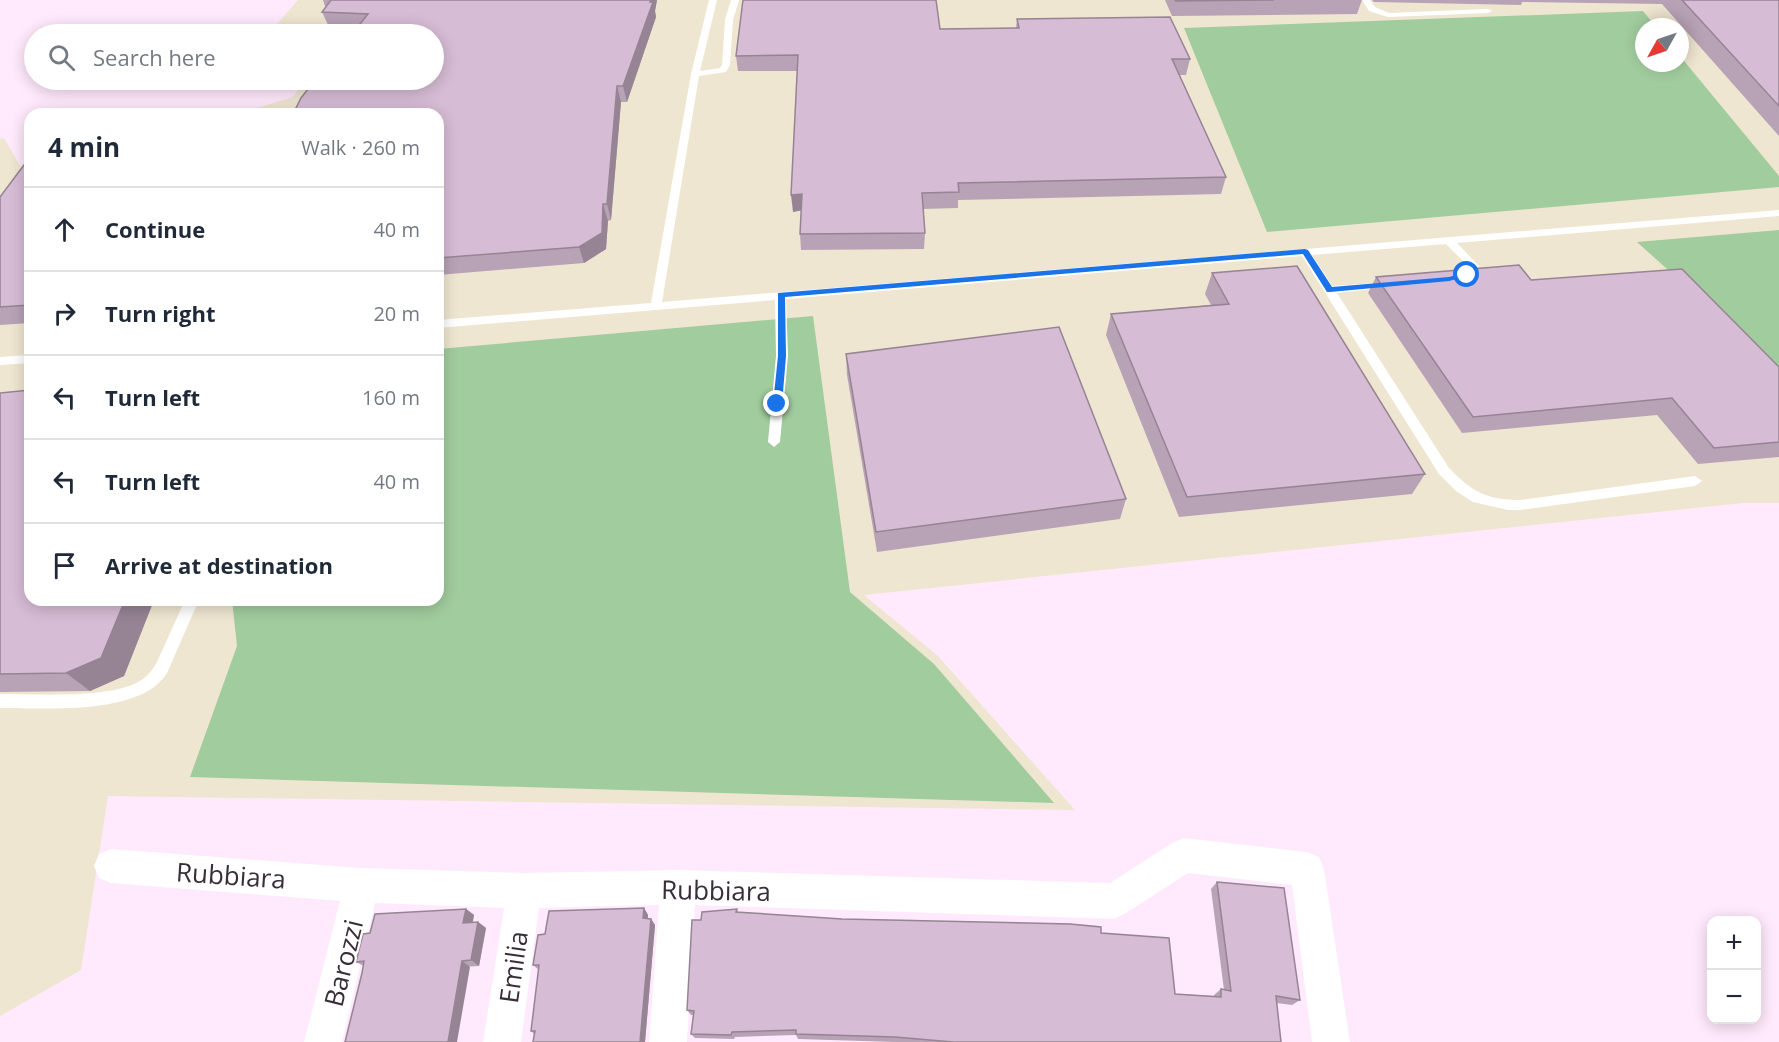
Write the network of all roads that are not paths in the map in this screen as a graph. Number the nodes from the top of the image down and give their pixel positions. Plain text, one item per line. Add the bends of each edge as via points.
1 (713, 0) edge
2 (735, 0) edge
3 (1366, 0) edge
4 (1488, 11) dead end
5 (695, 74) junction
6 (1779, 213) edge
7 (1448, 240) junction
8 (1305, 252) junction
9 (1449, 279) edge
10 (1401, 283) edge
11 (1330, 290) junction
12 (780, 295) junction
13 (656, 305) junction
14 (444, 323) edge
15 (24, 359) edge
16 (0, 361) edge
17 (774, 442) dead end
18 (1695, 481) dead end
19 (189, 606) edge
20 (0, 701) edge
21 (111, 866) dead end
22 (362, 885) junction
23 (678, 887) junction
24 (524, 891) junction
25 (323, 1042) edge
26 (502, 1042) edge
27 (668, 1042) edge
28 (1331, 1042) edge

1 - 5 lane
2 - 5 lane via 729,20 726,65 723,70
3 - 4 lane via 1372,9 1388,15
5 - 13 lane
6 - 7 lane
7 - 8 lane
7 - 9 lane via 1474,266 1467,275
8 - 11 lane
8 - 12 lane
10 - 11 lane
11 - 18 lane via 1444,471 1461,490 1496,506
12 - 13 lane
12 - 17 lane via 782,356
13 - 14 lane
15 - 16 lane
19 - 20 lane via 156,677 131,692 99,699
21 - 22 street, Rubbiara
22 - 24 street, Rubbiara
22 - 25 street, Barozzi
23 - 24 street, Rubbiara
23 - 27 street
23 - 28 street, Rubbiara via 1114,901 1184,855 1308,869
24 - 26 street, Emilia

